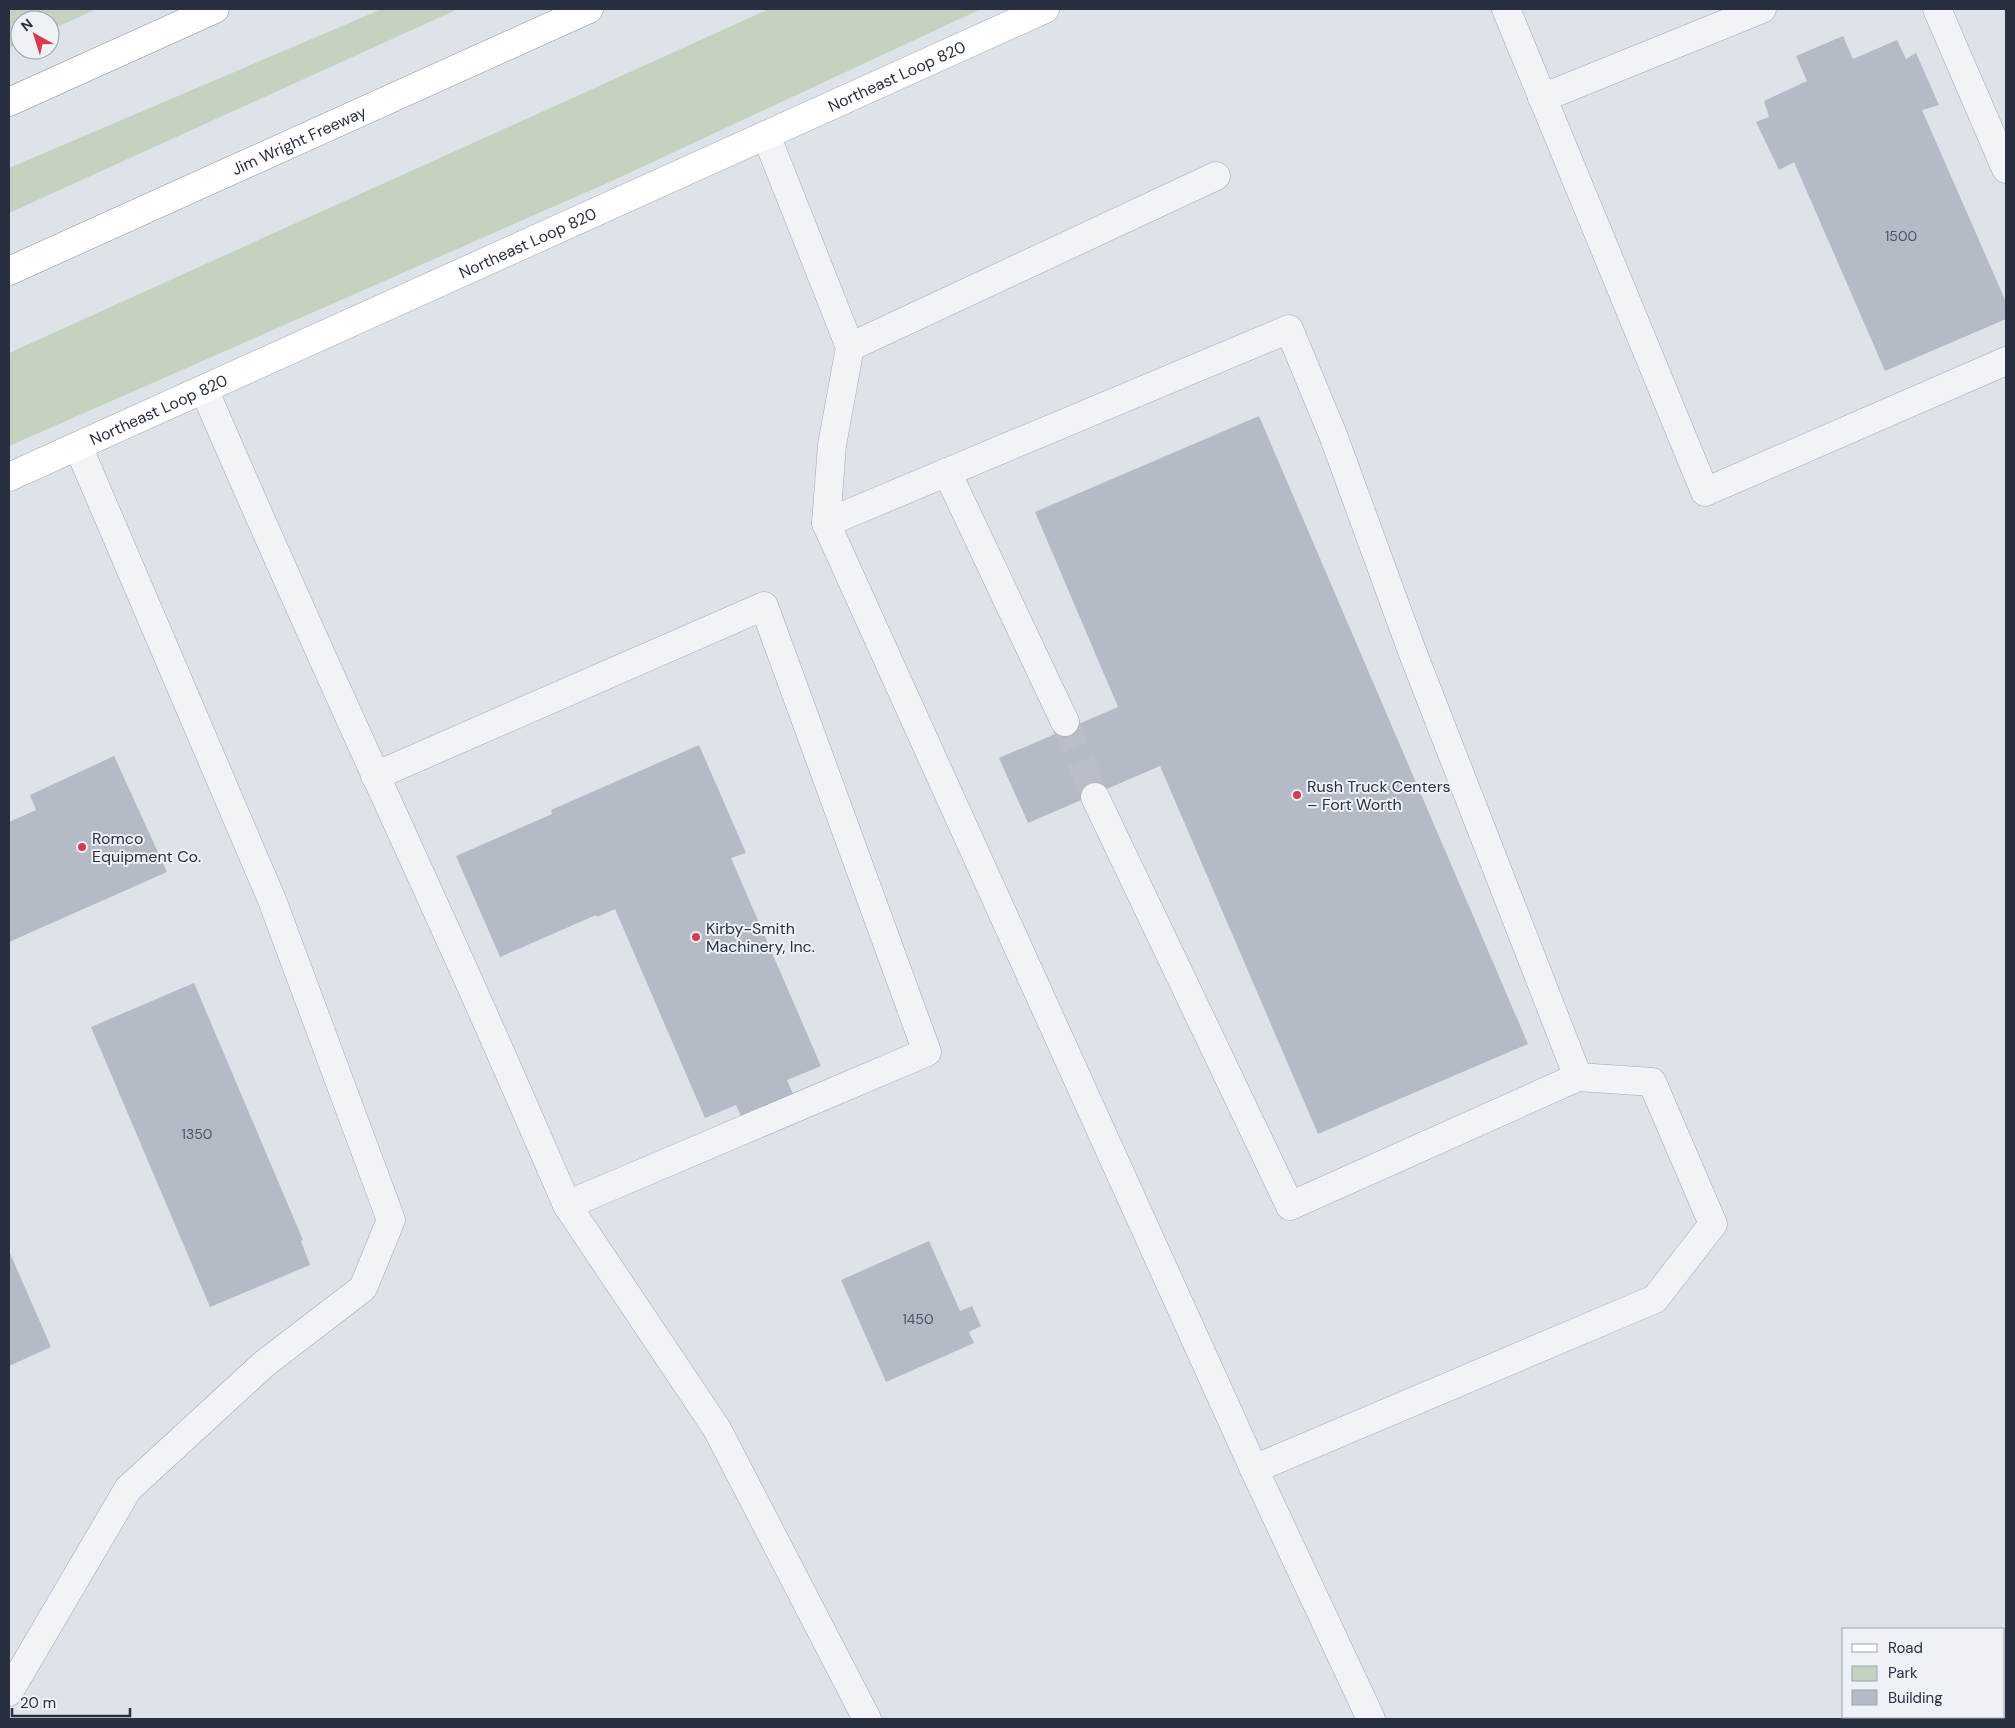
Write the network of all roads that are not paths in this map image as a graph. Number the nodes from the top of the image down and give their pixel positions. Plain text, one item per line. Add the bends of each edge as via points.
1 (215, 9) edge
2 (589, 9) edge
3 (1045, 9) edge
4 (1506, 9) edge
5 (1762, 9) edge
6 (1937, 9) edge
7 (1542, 98) junction
8 (9, 102) edge
9 (766, 135) junction
10 (2006, 169) edge
11 (1216, 176) dead end
12 (9, 271) edge
13 (850, 347) junction
14 (2006, 361) edge
15 (204, 389) junction
16 (78, 446) junction
17 (947, 472) junction
18 (9, 477) edge
19 (826, 523) junction
20 (1065, 722) tunnel mouth
21 (376, 776) junction
22 (1095, 797) tunnel mouth
23 (1578, 1076) junction
24 (567, 1204) junction
25 (1254, 1469) junction
26 (9, 1692) edge
27 (867, 1719) edge
28 (1371, 1719) edge

1 - 8 main road
2 - 12 main road, Jim Wright Freeway
3 - 9 main road, Northeast Loop 820
4 - 7 lane
5 - 7 lane
6 - 10 lane
7 - 14 lane via 1705,492
9 - 13 lane
9 - 15 main road, Northeast Loop 820
11 - 13 lane
13 - 19 lane via 832,445
15 - 16 main road, Northeast Loop 820
15 - 21 lane via 270,544
16 - 18 main road, Northeast Loop 820
16 - 26 lane via 272,900 391,1220 363,1288 264,1364 128,1489
17 - 19 lane
17 - 20 lane
17 - 23 lane via 1289,330 1333,435 1412,651
19 - 25 lane
21 - 24 lane
21 - 24 lane via 764,606 927,1052
22 - 23 lane via 1290,1206
23 - 25 lane via 1652,1082 1713,1224 1655,1299
24 - 27 lane via 717,1429
25 - 28 lane

